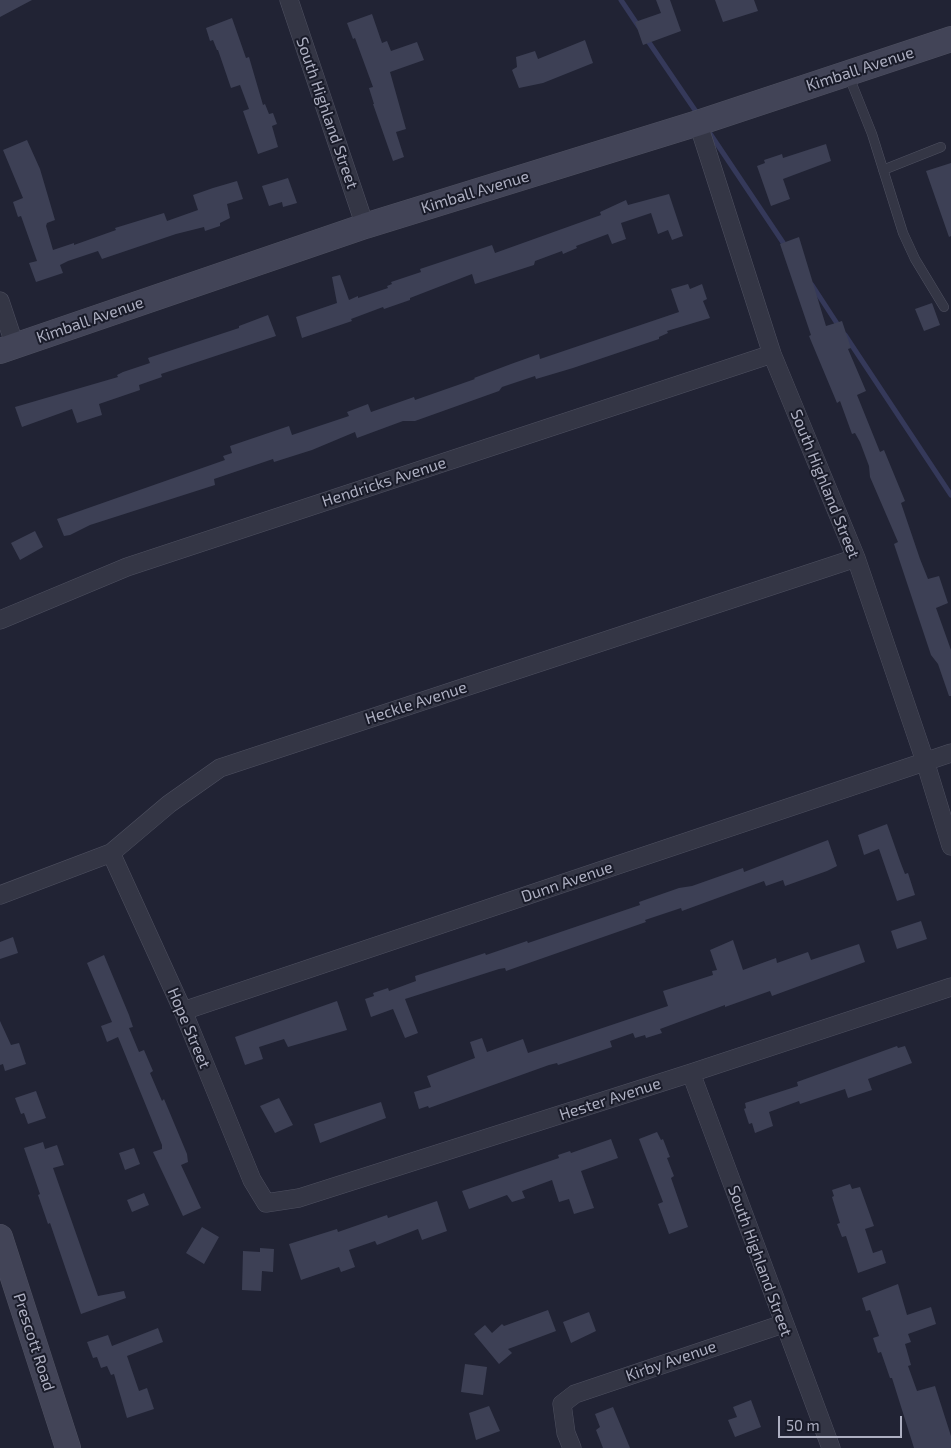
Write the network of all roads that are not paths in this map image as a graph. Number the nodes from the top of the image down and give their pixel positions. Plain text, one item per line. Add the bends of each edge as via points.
1 (289, 0) edge
2 (951, 40) edge
3 (848, 74) junction
4 (698, 123) junction
5 (941, 147) dead end
6 (883, 170) junction
7 (365, 226) junction
8 (0, 301) edge
9 (944, 307) dead end
10 (8, 348) edge
11 (772, 354) junction
12 (856, 558) junction
13 (0, 620) edge
14 (951, 754) edge
15 (925, 761) junction
16 (951, 846) edge
17 (111, 853) junction
18 (0, 895) edge
19 (951, 986) edge
20 (183, 1011) junction
21 (691, 1074) junction
22 (266, 1203) joint
23 (0, 1237) edge
24 (4, 1265) edge
25 (783, 1324) junction
26 (68, 1448) edge
27 (572, 1448) edge
28 (831, 1448) edge

1 - 7 street, South Highland Street
2 - 3 main road, Kimball Avenue
3 - 4 main road, Kimball Avenue
3 - 6 lane
4 - 7 main road, Kimball Avenue
4 - 11 street, South Highland Street
5 - 6 lane
6 - 9 lane via 911,250
7 - 10 main road, Kimball Avenue
8 - 10 street
11 - 12 street, South Highland Street
11 - 13 street, Hendricks Avenue via 127,567
12 - 15 street, South Highland Street
12 - 17 street, Heckle Avenue via 220,768 169,804
14 - 15 street, Dunn Avenue
15 - 16 street, South Highland Street
15 - 20 street, Dunn Avenue
17 - 18 street, Heckle Avenue
17 - 20 street, Hope Street
19 - 21 street, Hester Avenue
20 - 22 street, Hope Street via 252,1180
21 - 22 street, Hester Avenue via 299,1198
21 - 25 street, South Highland Street
23 - 24 main road, Prescott Road
24 - 26 main road, Prescott Road
25 - 27 street, Kirby Avenue via 574,1394 562,1404 566,1433
25 - 28 street, South Highland Street

